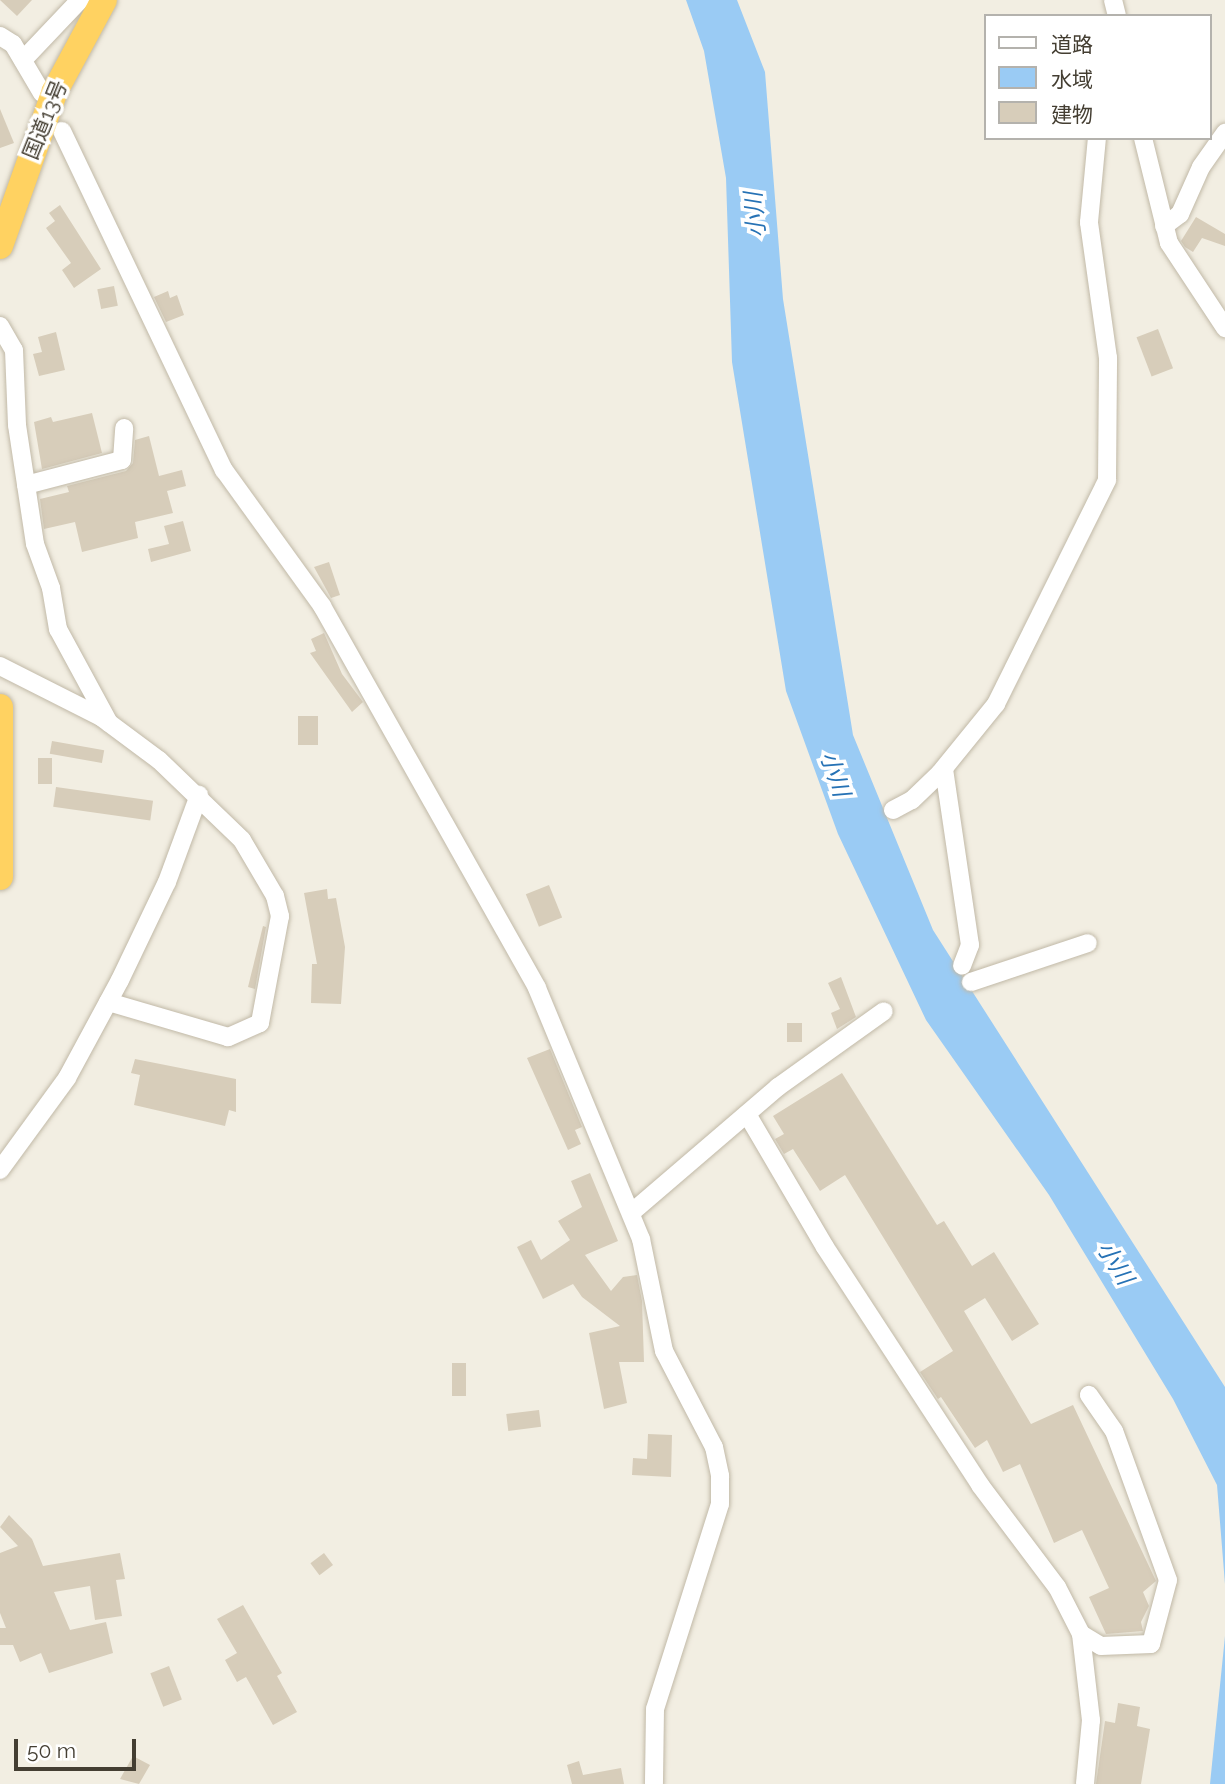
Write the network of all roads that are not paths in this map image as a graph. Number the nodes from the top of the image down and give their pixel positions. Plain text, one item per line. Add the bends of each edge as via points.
1 (80, 0) edge
2 (104, 0) edge
3 (0, 36) edge
4 (23, 60) junction
5 (41, 93) dead end
6 (62, 131) dead end
7 (1225, 133) edge
8 (1097, 140) edge
9 (1143, 140) edge
10 (1164, 226) junction
11 (0, 246) edge
12 (0, 326) edge
13 (1225, 328) edge
14 (124, 428) dead end
15 (26, 485) junction
16 (0, 666) edge
17 (0, 707) edge
18 (108, 723) junction
19 (944, 769) junction
20 (199, 795) junction
21 (893, 810) dead end
22 (0, 877) edge
23 (1088, 943) dead end
24 (108, 1002) junction
25 (884, 1011) dead end
26 (747, 1114) junction
27 (0, 1170) edge
28 (631, 1213) junction
29 (1089, 1395) dead end
30 (1081, 1634) junction
31 (654, 1784) edge
32 (1085, 1784) edge

1 - 4 street
2 - 11 highway, 国道13号 via 55,91
3 - 4 street
4 - 5 street
6 - 28 street via 224,470 322,606 537,988
7 - 10 street via 1201,167 1180,214
8 - 19 street via 1089,222 1108,358 1109,473 1014,676
9 - 10 street
10 - 13 street via 1169,243
12 - 15 street via 14,350 17,425
14 - 15 street via 122,460
15 - 18 street via 58,629
16 - 18 street
17 - 22 highway
18 - 20 street
19 - 21 street via 912,800
19 - 23 street via 970,945 966,974
20 - 24 street via 167,882
20 - 24 street via 242,840 275,896 280,916 260,1023 228,1037
24 - 27 street via 67,1078
25 - 26 street
26 - 28 street
26 - 30 street via 825,1247 980,1485 1057,1587
28 - 31 street via 644,1251 664,1351 714,1447 720,1476 720,1504 655,1709
29 - 30 street via 1114,1431 1168,1580 1151,1644 1101,1646
30 - 32 street via 1091,1720

